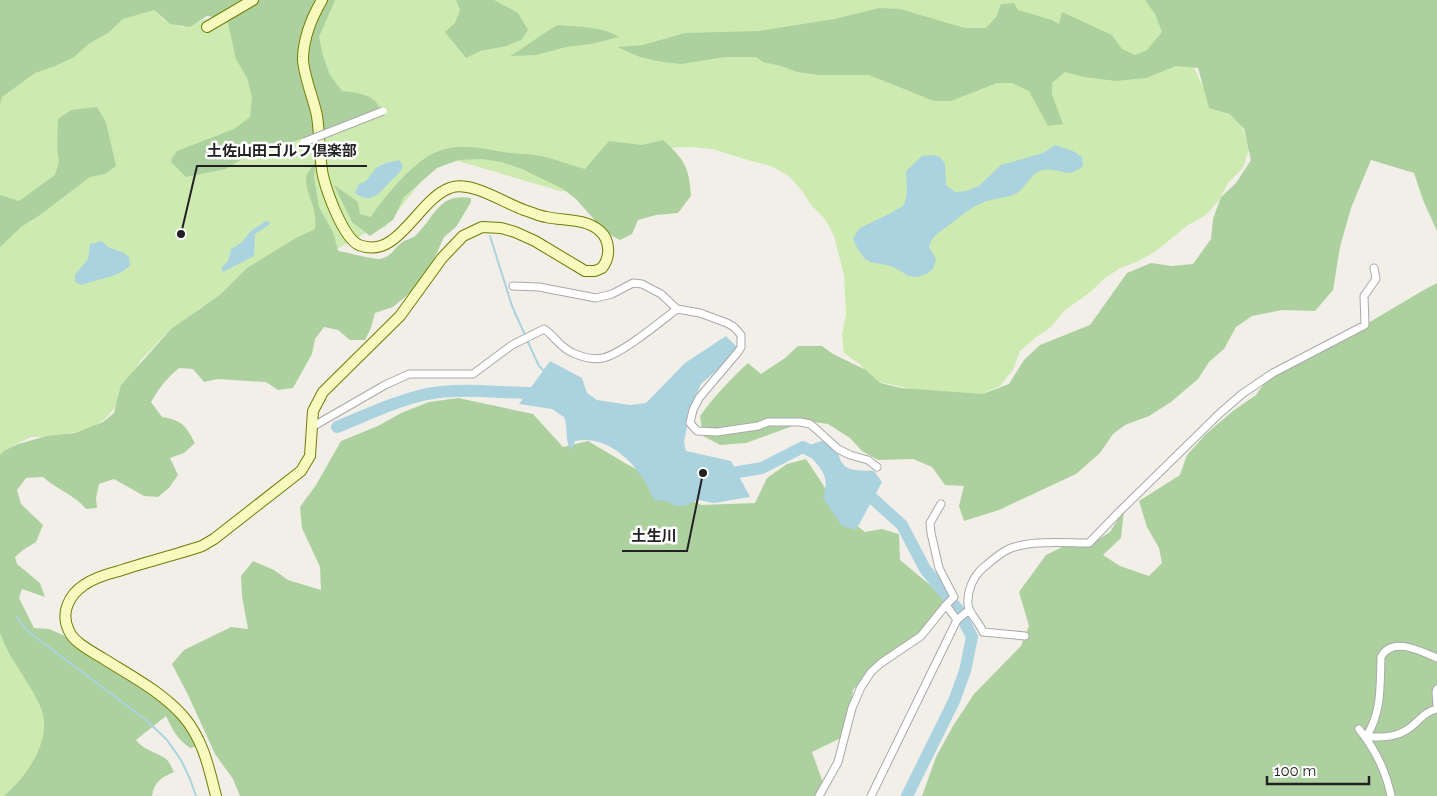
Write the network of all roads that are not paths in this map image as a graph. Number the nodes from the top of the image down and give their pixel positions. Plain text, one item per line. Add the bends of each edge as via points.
1 (253, 0) edge
2 (322, 0) edge
3 (207, 27) dead end
4 (384, 111) dead end
5 (304, 142) dead end
6 (1374, 268) dead end
7 (513, 286) dead end
8 (677, 309) junction
9 (312, 427) junction
10 (876, 467) dead end
11 (941, 504) dead end
12 (946, 604) junction
13 (970, 610) junction
14 (958, 619) junction
15 (1026, 636) dead end
16 (1437, 658) edge
17 (1437, 689) edge
18 (1437, 704) edge
19 (1437, 710) edge
20 (1359, 729) dead end
21 (1366, 737) junction
22 (216, 796) edge
23 (819, 796) edge
24 (871, 796) edge
25 (1391, 796) edge

1 - 3 street
2 - 9 street via 306,36 302,58 317,115 324,176 349,238 374,248 386,244 440,193 457,186 472,188 545,217 592,225 606,236 608,257 604,265 590,272 535,241 501,228 482,227 463,236 442,258 400,316 323,392 313,411
4 - 5 street, bridge
6 - 13 street via 1376,279 1364,296 1365,325 1273,373 1242,394 1089,543 1036,544 1005,551 992,560 979,571 971,585
7 - 8 street via 538,287 596,298 633,283 642,284 661,294
8 - 9 street via 618,352 603,358 572,353 544,329 512,345 472,374 409,374
8 - 10 street via 727,323 741,335 738,352 705,390 693,410 690,423 697,432 717,432 768,422 800,422 810,424 838,450 868,460
9 - 22 street via 310,456 301,471 214,539 91,582 73,594 65,608 69,632 77,640 170,704 194,730
11 - 12 street via 930,523 939,568 954,597
12 - 14 street
12 - 23 street via 921,636 881,663 861,687 838,762
13 - 14 street
13 - 15 street via 983,632
14 - 24 street
16 - 21 street via 1407,647 1384,650 1379,705
17 - 18 street
19 - 21 street via 1429,711 1408,730 1393,736
20 - 21 street
21 - 25 street via 1387,777

